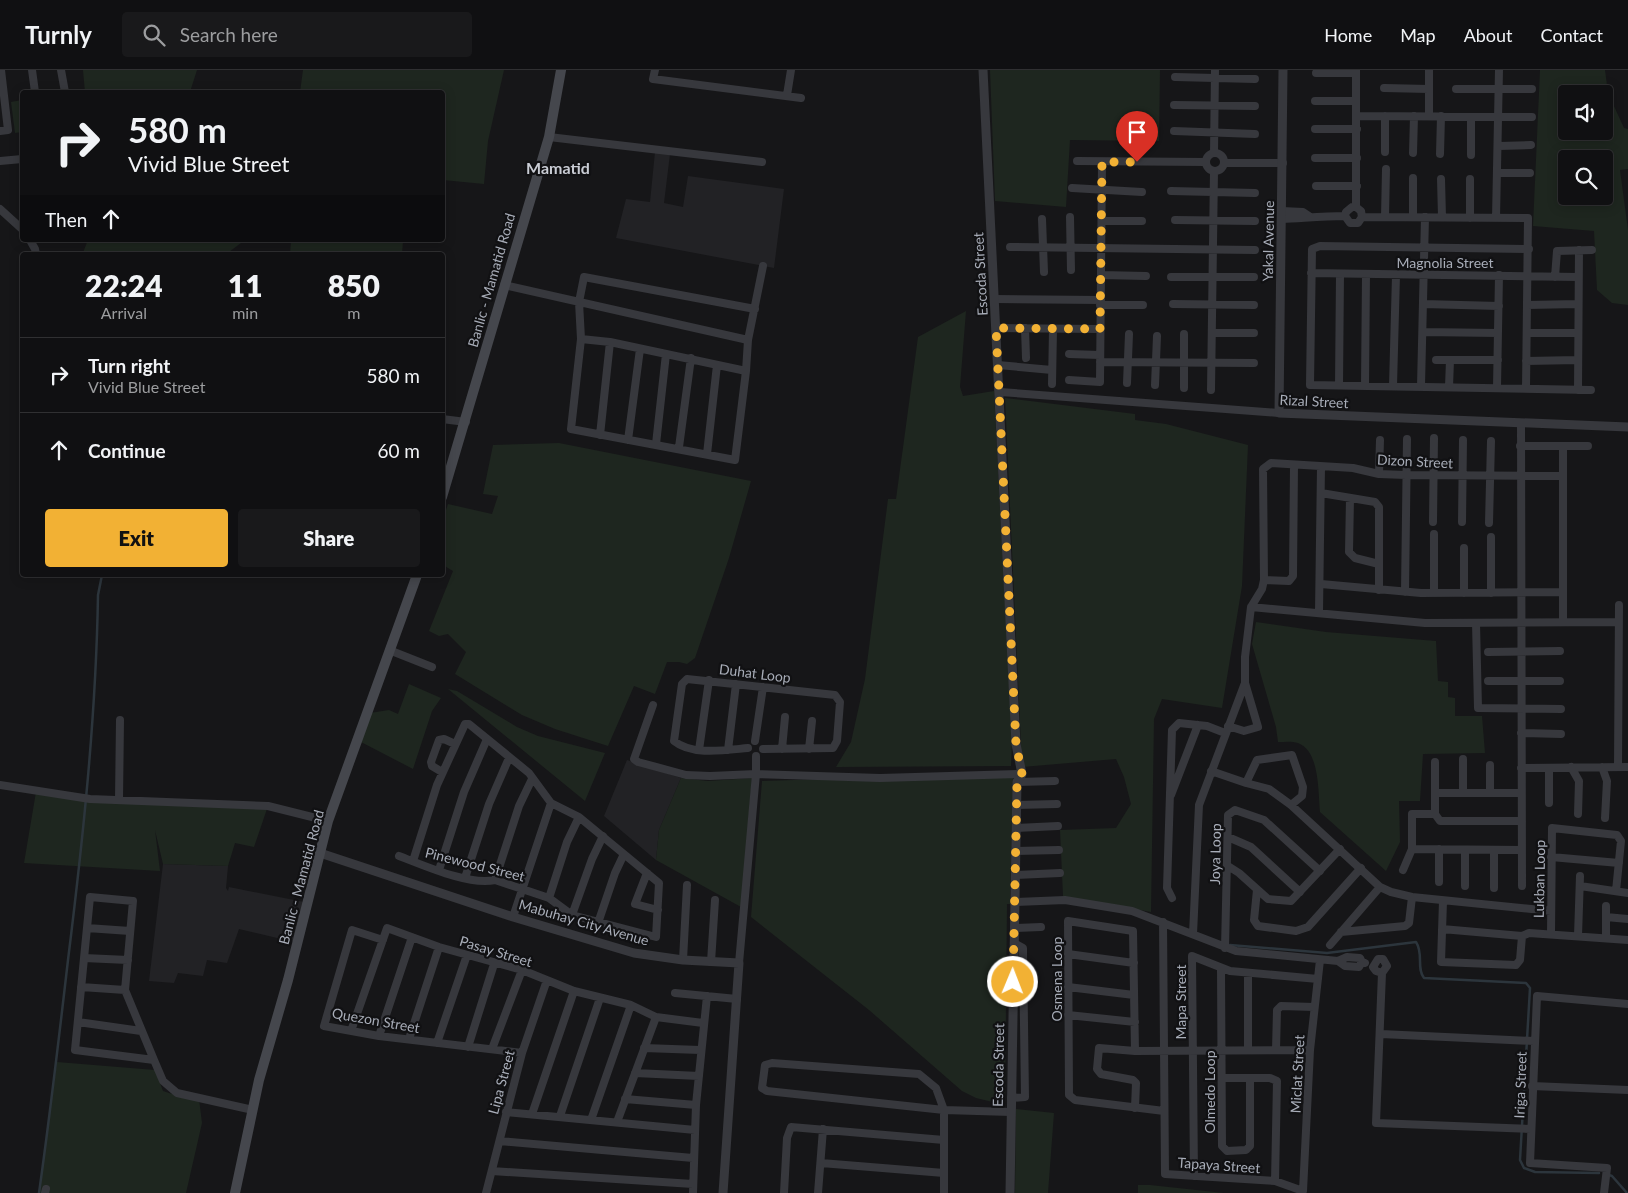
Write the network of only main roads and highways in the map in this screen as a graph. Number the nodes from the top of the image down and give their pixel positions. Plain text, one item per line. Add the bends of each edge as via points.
1 (561, 70) edge
2 (445, 488) edge
3 (416, 577) edge
4 (235, 1193) edge

1 - 2 main road, Banlic - Mamatid Road via 549,137
3 - 4 main road, Banlic - Mamatid Road via 328,821 253,1110

